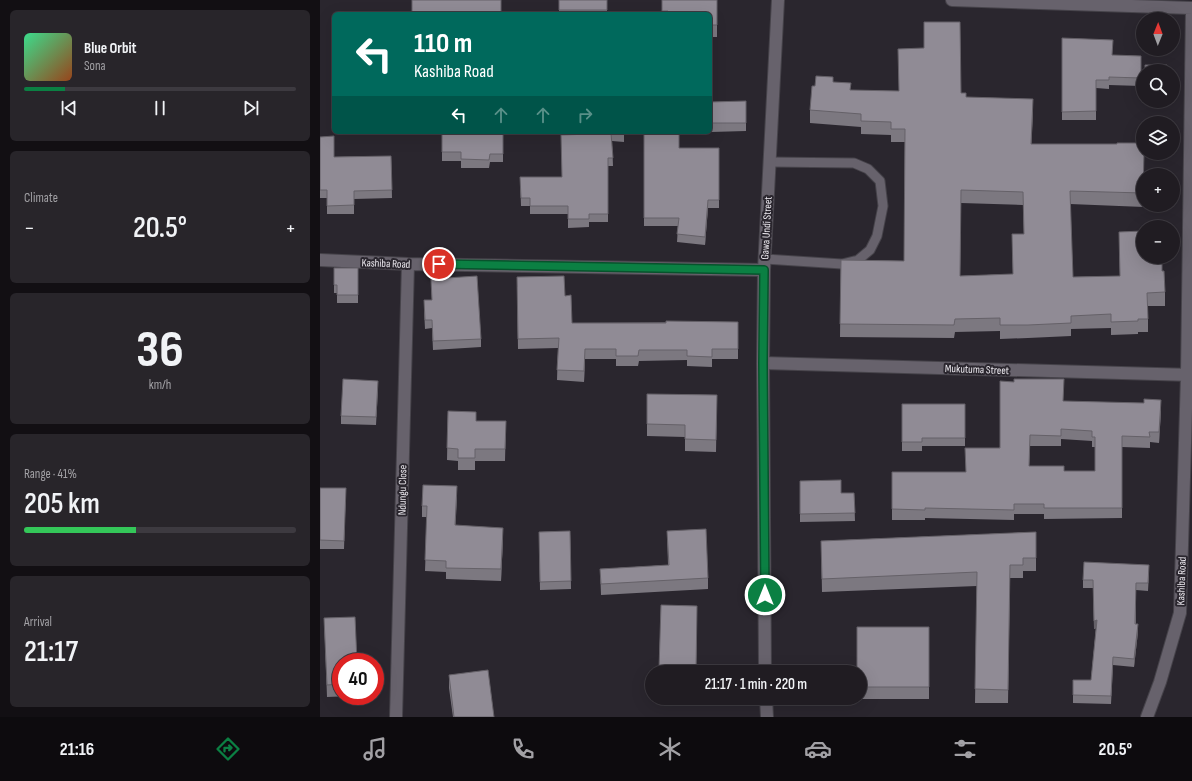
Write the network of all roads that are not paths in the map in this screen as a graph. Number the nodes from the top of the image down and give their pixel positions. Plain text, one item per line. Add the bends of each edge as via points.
1 (778, 0) edge
2 (952, 0) edge
3 (1192, 8) edge
4 (770, 162) junction
5 (320, 260) edge
6 (408, 264) junction
7 (764, 265) junction
8 (763, 363) junction
9 (1190, 375) edge
10 (765, 665) edge
11 (766, 705) edge
12 (396, 717) edge
13 (767, 717) edge
14 (1147, 717) edge

1 - 4 street, Gawa Undi Street
2 - 3 street
3 - 9 street, Kashiba Road
4 - 7 street, Gawa Undi Street
4 - 7 lane via 854,163 868,169 880,181 883,206 877,236 870,250 858,260 842,264
5 - 6 street, Kashiba Road
6 - 7 street, Kashiba Road
6 - 12 street, Ndungu Close
7 - 8 street, Gawa Undi Street
8 - 9 street, Mukutuma Street
8 - 10 street, Gawa Undi Street
9 - 14 street, Kashiba Road via 1180,613 1158,689
11 - 13 street

